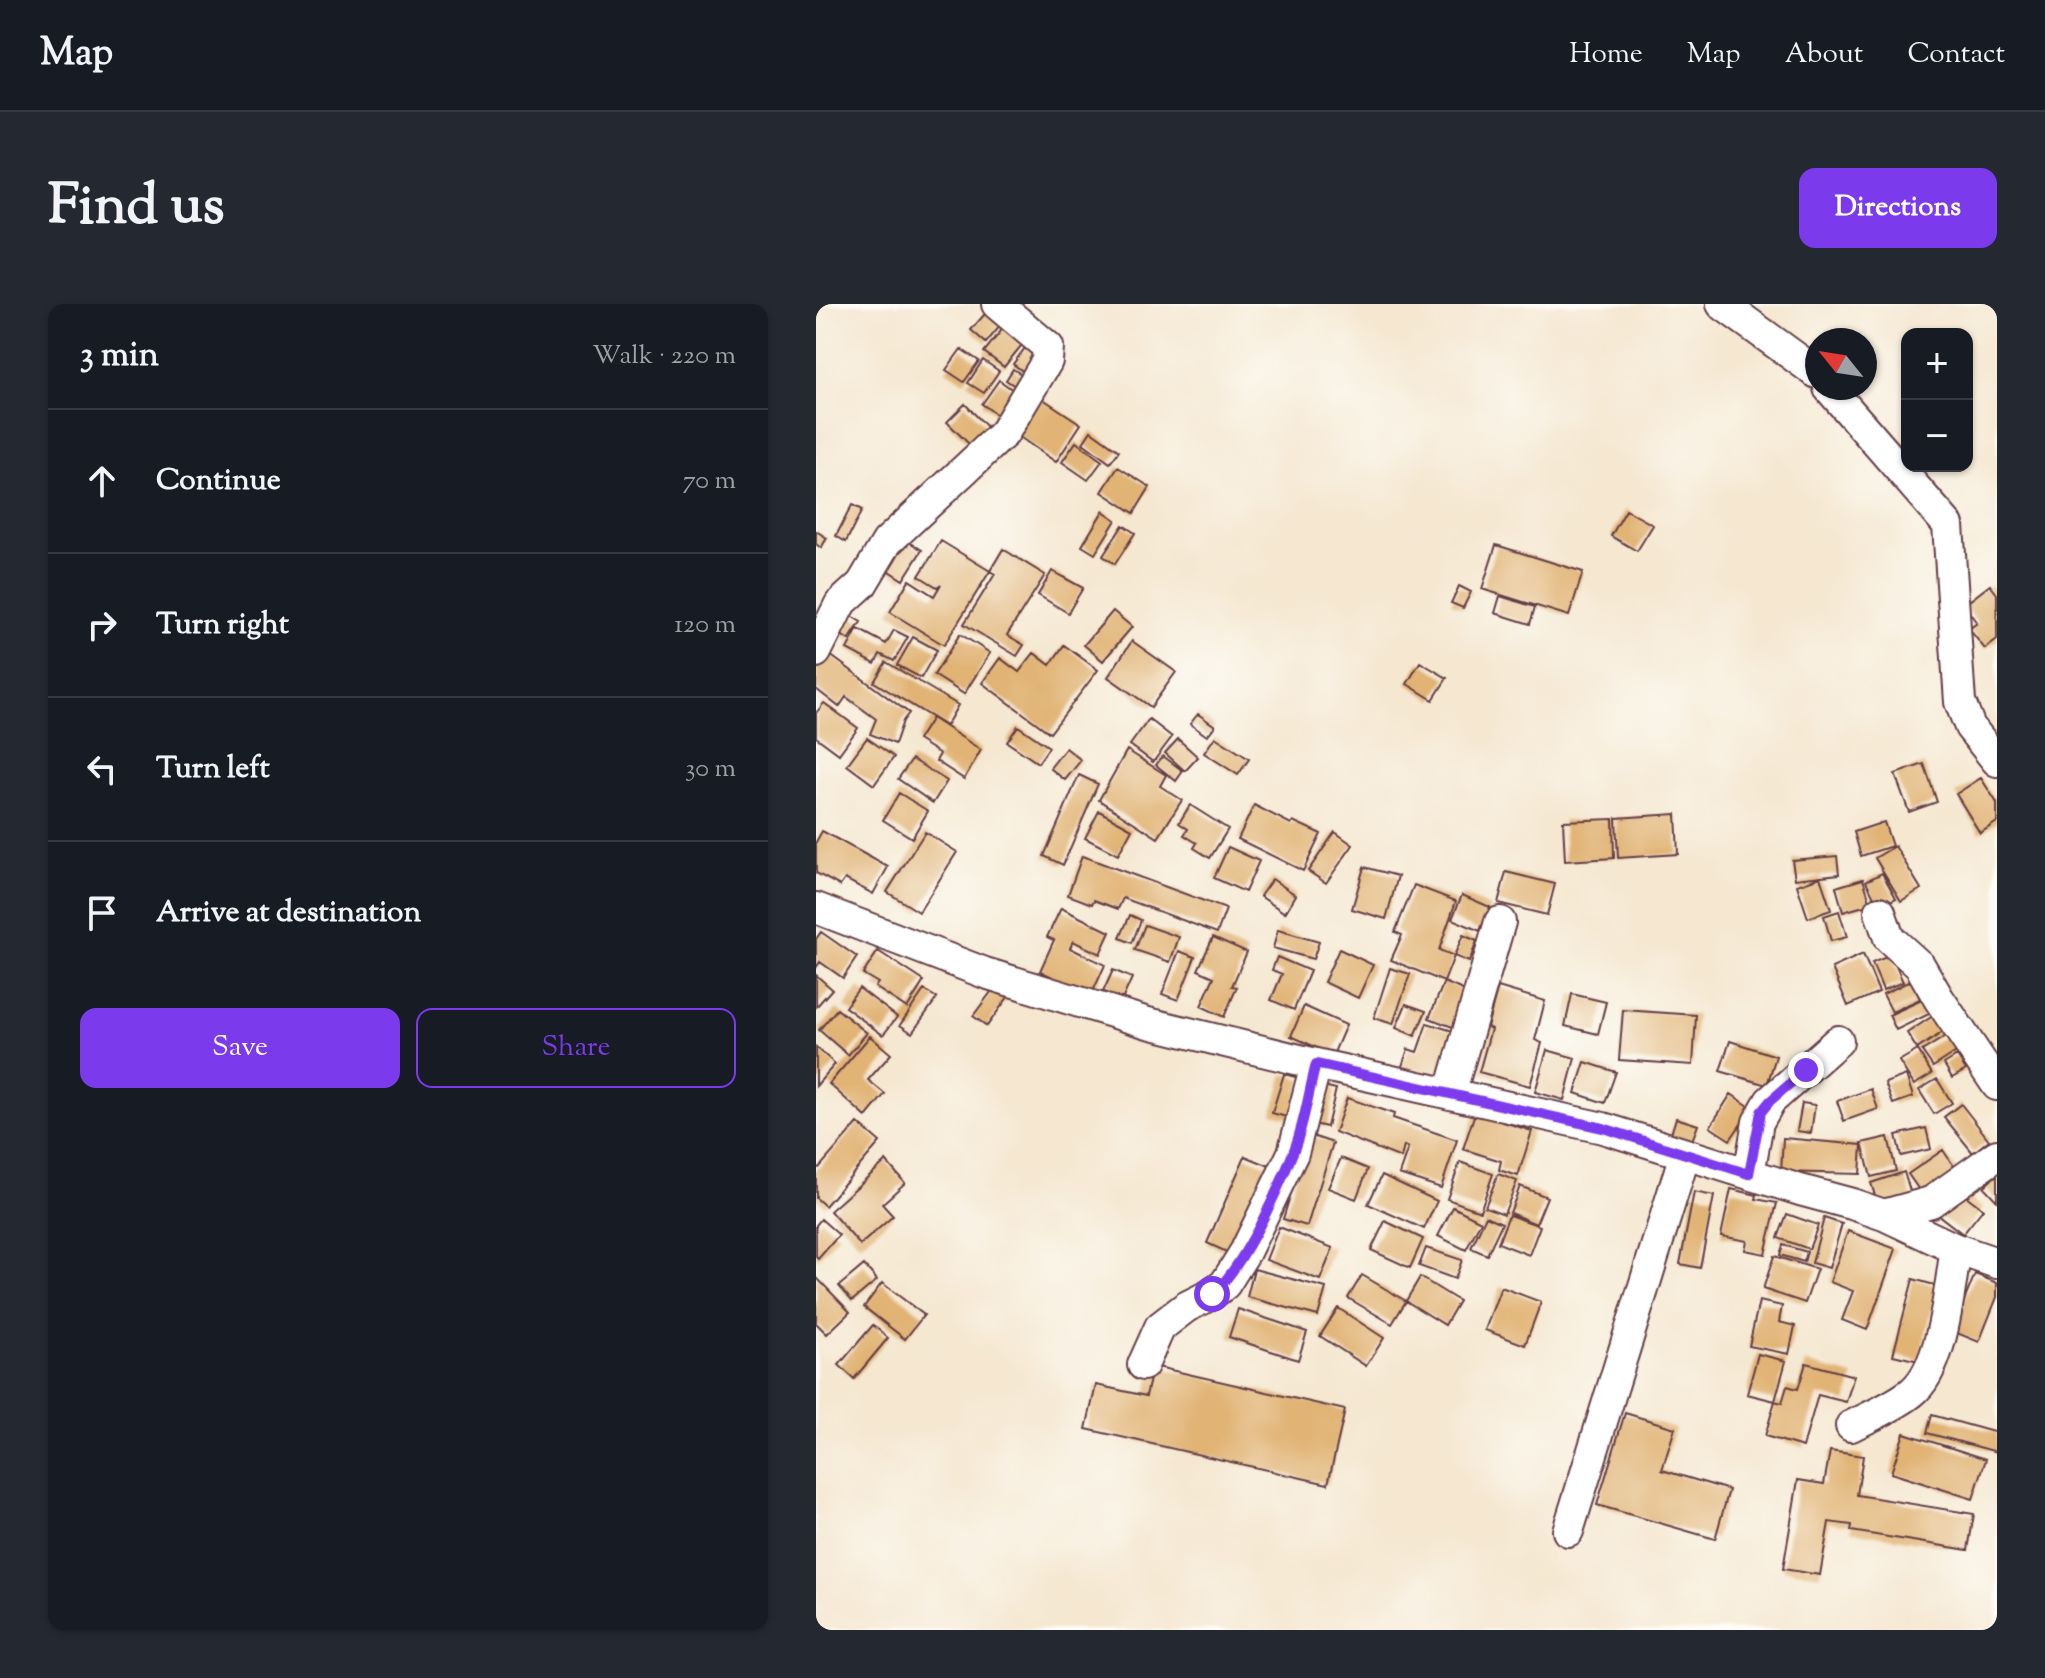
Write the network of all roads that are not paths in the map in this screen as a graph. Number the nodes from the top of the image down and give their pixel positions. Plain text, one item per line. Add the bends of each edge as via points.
1 (997, 304) edge
2 (1722, 304) edge
3 (1805, 364) edge
4 (1839, 400) edge
5 (816, 652) edge
6 (1997, 761) edge
7 (816, 908) edge
8 (1880, 912) dead end
9 (1500, 922) dead end
10 (1838, 1041) dead end
11 (1316, 1064) junction
12 (1997, 1085) edge
13 (1450, 1094) junction
14 (1685, 1154) junction
15 (1997, 1155) edge
16 (1749, 1174) junction
17 (1884, 1215) junction
18 (1956, 1249) junction
19 (1997, 1263) edge
20 (1143, 1365) dead end
21 (1851, 1426) dead end
22 (1568, 1531) dead end

1 - 5 street via 1048,347 1047,361 1004,433 887,542 862,584 840,604
2 - 3 street
4 - 6 street via 1948,525 1960,702 1970,727
7 - 11 street via 1091,1007
8 - 12 street via 1889,938 1920,966
9 - 13 street
10 - 16 street via 1761,1112
11 - 13 street
11 - 20 street via 1293,1153 1245,1252 1225,1284 1160,1327
13 - 14 street via 1590,1124
14 - 16 street
14 - 22 street
15 - 17 street via 1931,1202
16 - 17 street
17 - 18 street
18 - 19 street
18 - 21 street via 1939,1347 1920,1384

